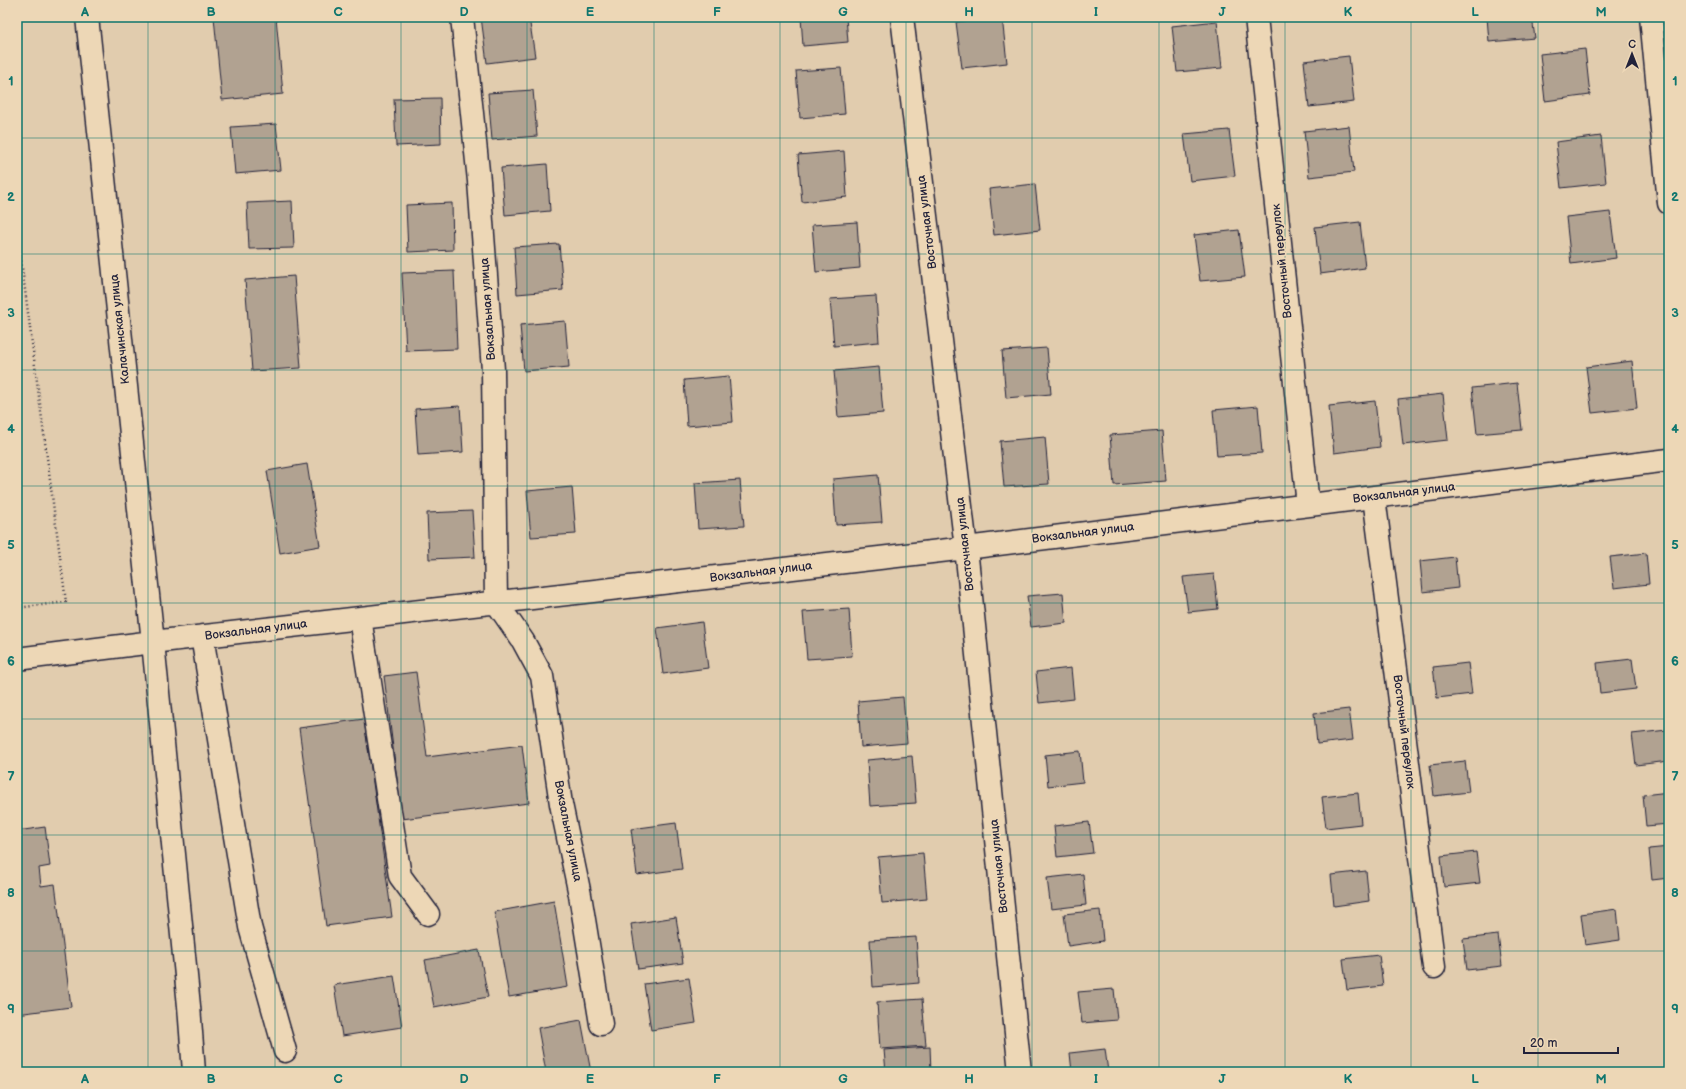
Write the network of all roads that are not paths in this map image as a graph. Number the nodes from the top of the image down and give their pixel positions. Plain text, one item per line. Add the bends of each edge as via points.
1 (87, 17) edge
2 (462, 17) edge
3 (902, 17) edge
4 (1256, 17) edge
5 (1651, 17) edge
6 (1669, 203) edge
7 (1669, 460) edge
8 (1374, 497) junction
9 (1308, 505) junction
10 (966, 548) junction
11 (496, 602) junction
12 (360, 618) junction
13 (202, 636) junction
14 (153, 642) junction
15 (17, 659) edge
16 (428, 914) dead end
17 (1434, 967) dead end
18 (601, 1024) dead end
19 (285, 1051) dead end
20 (194, 1072) edge
21 (1020, 1072) edge

1 - 14 street, Калачинская улица
2 - 11 street, Вокзальная улица via 479,181 493,370
3 - 10 street, Восточная улица
4 - 9 street, Восточный переулок
5 - 6 street
7 - 8 street, Вокзальная улица
8 - 9 street, Вокзальная улица
8 - 17 street, Восточный переулок
9 - 10 street, Вокзальная улица
10 - 11 street, Вокзальная улица
10 - 21 street, Восточная улица
11 - 12 street, Вокзальная улица
11 - 18 street, Вокзальная улица via 524,641 542,676 561,804 580,895
12 - 13 street, Вокзальная улица
12 - 16 street via 400,876
13 - 14 street, Вокзальная улица
13 - 19 street via 250,927
14 - 15 street, Вокзальная улица
14 - 20 street, Калачинская улица

